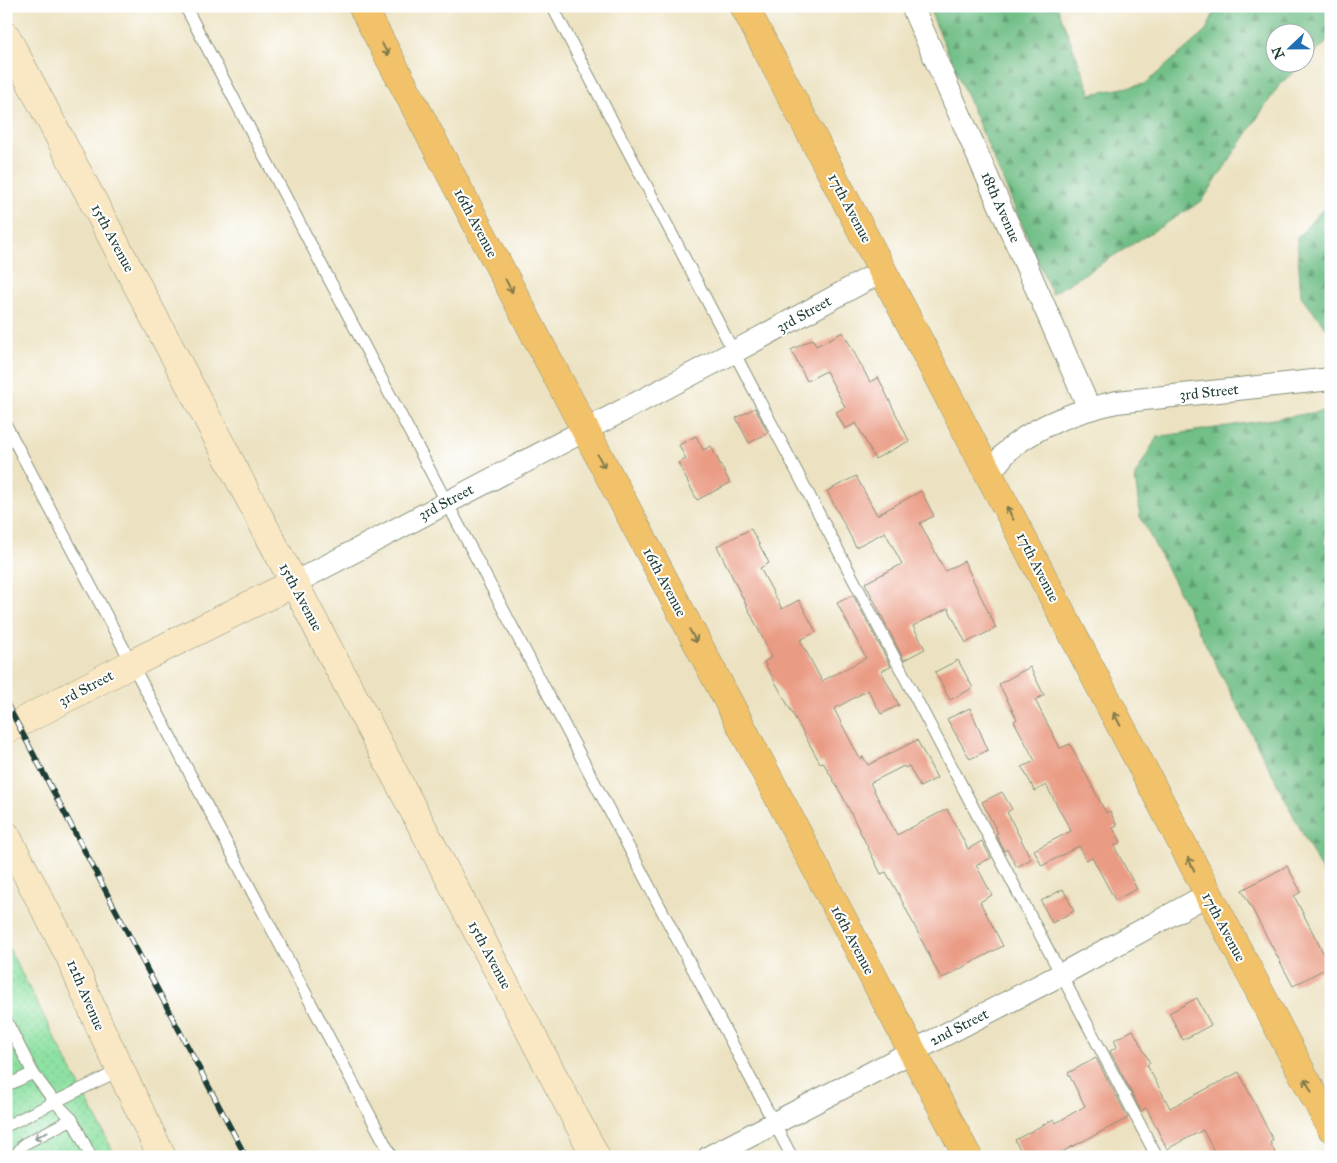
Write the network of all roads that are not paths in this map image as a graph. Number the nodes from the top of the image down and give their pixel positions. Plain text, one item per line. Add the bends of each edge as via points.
1 (185, 6) edge
2 (362, 6) edge
3 (552, 6) edge
4 (912, 6) edge
5 (746, 7) edge
6 (6, 36) edge
7 (884, 270) junction
8 (734, 352) junction
9 (1331, 379) edge
10 (1089, 408) junction
11 (6, 425) edge
12 (584, 430) junction
13 (990, 473) junction
14 (446, 502) junction
15 (294, 583) junction
16 (131, 664) junction
17 (6, 730) edge
18 (6, 835) edge
19 (1207, 895) junction
20 (1062, 974) junction
21 (6, 1020) edge
22 (912, 1051) junction
23 (120, 1070) junction
24 (33, 1072) junction
25 (6, 1086) edge
26 (54, 1101) junction
27 (72, 1119) junction
28 (774, 1123) junction
29 (6, 1126) edge
30 (1331, 1128) edge
31 (14, 1157) edge
32 (91, 1157) edge
33 (162, 1157) edge
34 (392, 1157) edge
35 (596, 1157) edge
36 (709, 1157) edge
37 (792, 1157) edge
38 (968, 1157) edge
39 (1157, 1157) edge

1 - 14 lane
2 -> 12 main road, 16th Avenue
3 - 8 lane
4 - 10 street, 18th Avenue
5 - 7 main road, 17th Avenue
6 - 15 street, 15th Avenue
7 - 8 street, 3rd Street
7 - 13 main road, 17th Avenue
8 - 12 street, 3rd Street
8 - 20 lane
9 - 10 street, 3rd Street via 1117,402
10 - 13 street, 3rd Street via 1032,434 1012,448
11 - 16 lane
12 - 14 street, 3rd Street
12 -> 22 main road, 16th Avenue
19 -> 13 main road, 17th Avenue
14 - 15 street, 3rd Street
14 - 28 lane
15 - 16 street, 3rd Street
15 - 35 street, 15th Avenue
16 - 17 street, 3rd Street
16 - 34 lane
18 - 23 street, 12th Avenue via 70,957
19 - 20 street, 2nd Street
30 -> 19 main road, 17th Avenue
20 - 22 street, 2nd Street
20 - 39 lane
21 - 24 lane
22 - 28 street, 2nd Street
22 - 38 main road, 16th Avenue
23 - 26 lane
23 - 33 street, 12th Avenue
24 - 25 lane
24 - 26 lane
26 - 27 lane
26 - 29 lane
27 -> 31 lane via 24,1144
27 - 32 lane
28 - 36 street, 2nd Street
28 - 37 lane

